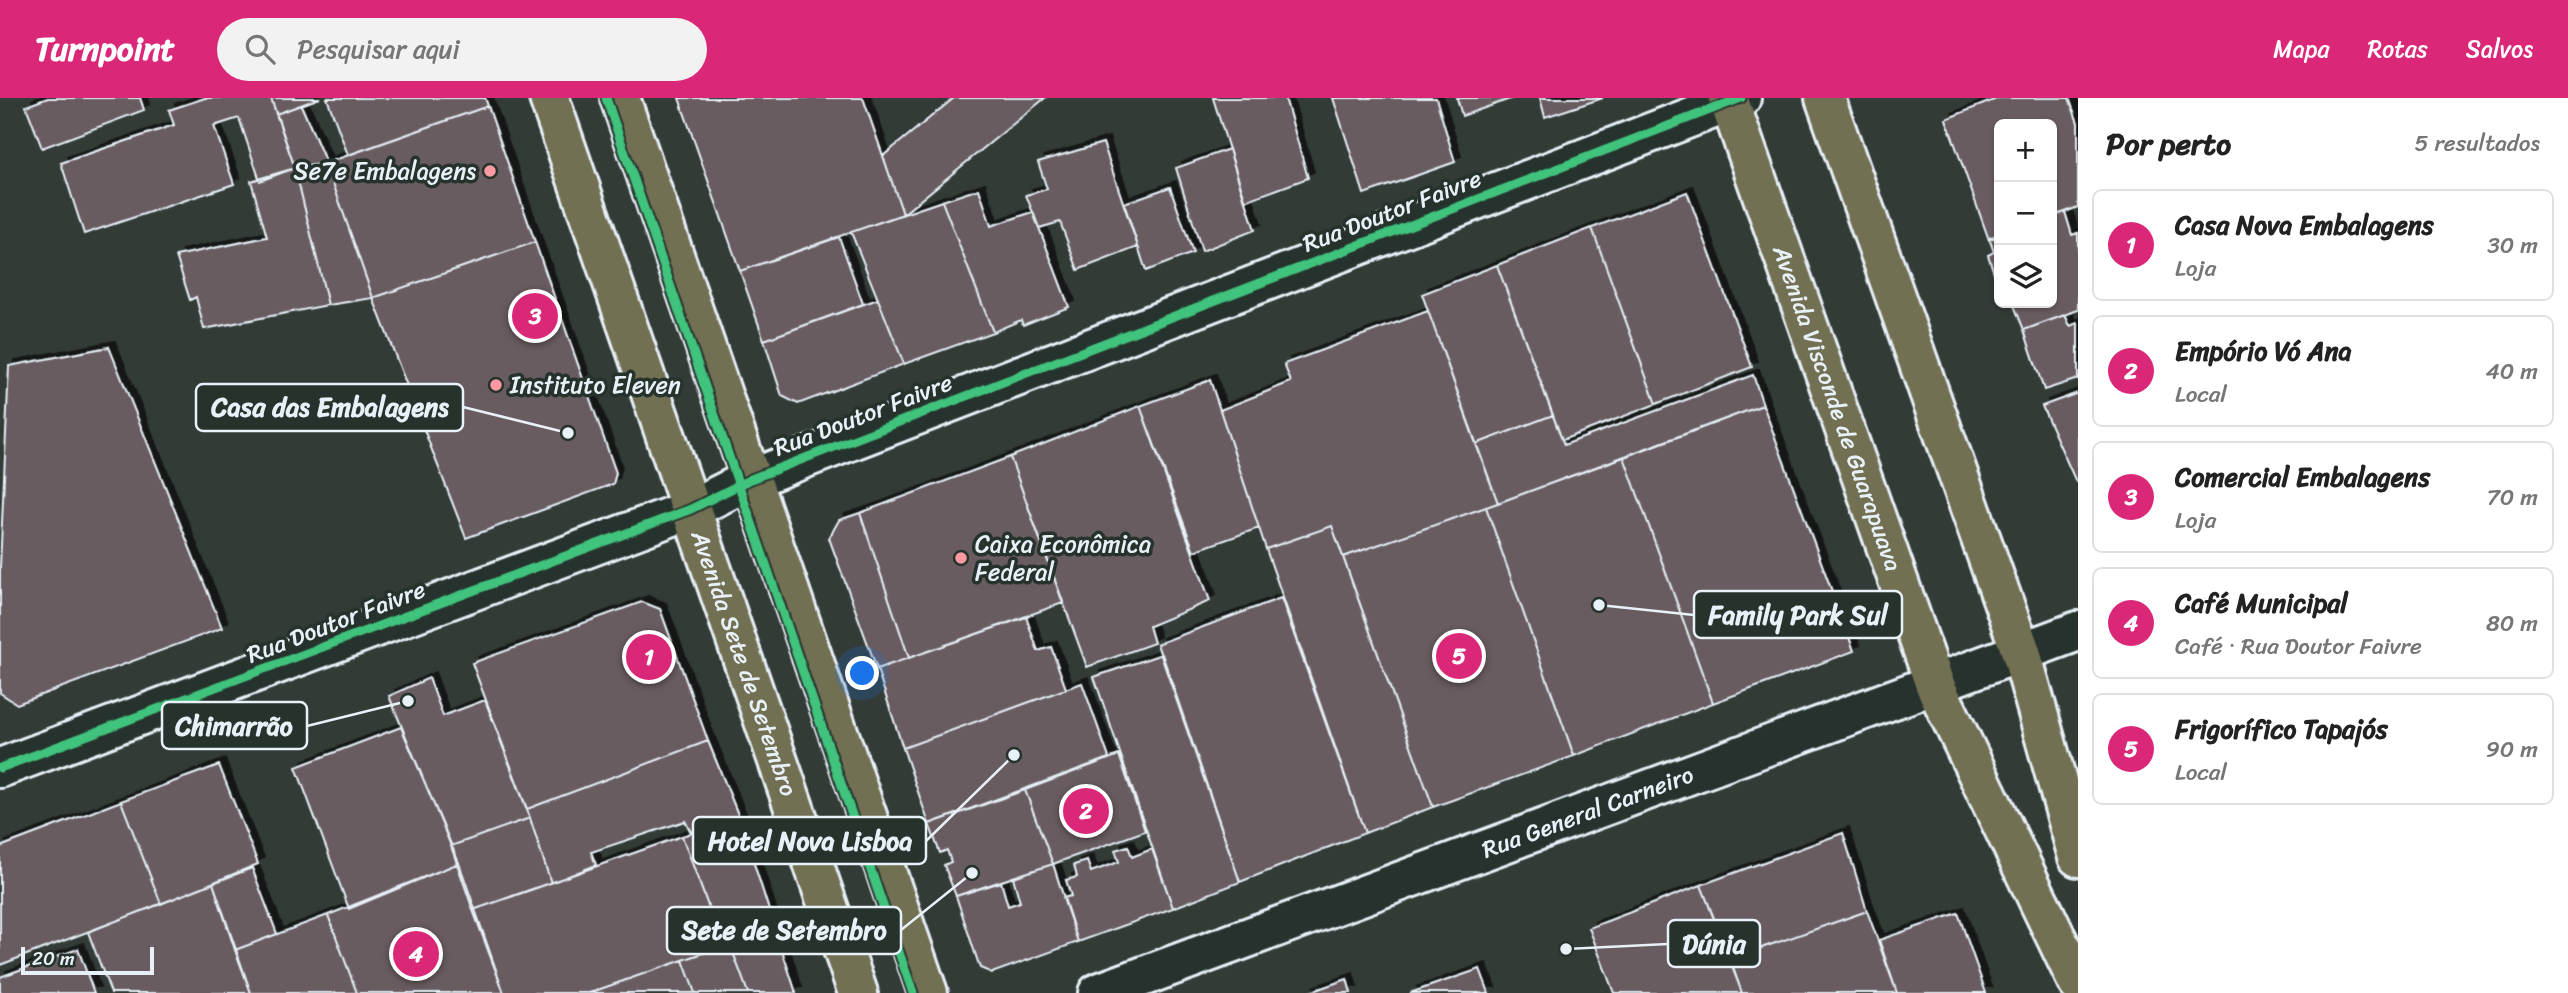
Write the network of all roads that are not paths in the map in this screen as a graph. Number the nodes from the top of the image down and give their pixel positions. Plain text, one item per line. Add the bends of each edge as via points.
1 (549, 98) edge
2 (620, 98) edge
3 (1825, 98) edge
4 (1733, 99) edge
5 (751, 479) junction
6 (691, 509) junction
7 (2078, 631) edge
8 (2021, 652) junction
9 (1935, 685) junction
10 (0, 768) edge
11 (2078, 857) edge
12 (2078, 983) edge
13 (858, 993) edge
14 (928, 993) edge
15 (1098, 993) edge

1 - 6 main road, Avenida Sete de Setembro
2 - 5 main road
3 - 8 main road
4 - 5 street, Rua Doutor Faivre
4 - 9 main road, Avenida Visconde de Guarapuava
5 - 6 street, Rua Doutor Faivre
5 - 14 main road
6 - 10 street, Rua Doutor Faivre
6 - 13 main road, Avenida Sete de Setembro
7 - 8 street, Rua General Carneiro
8 - 9 street, Rua General Carneiro
8 - 11 main road
9 - 12 main road, Avenida Visconde de Guarapuava
9 - 15 street, Rua General Carneiro

